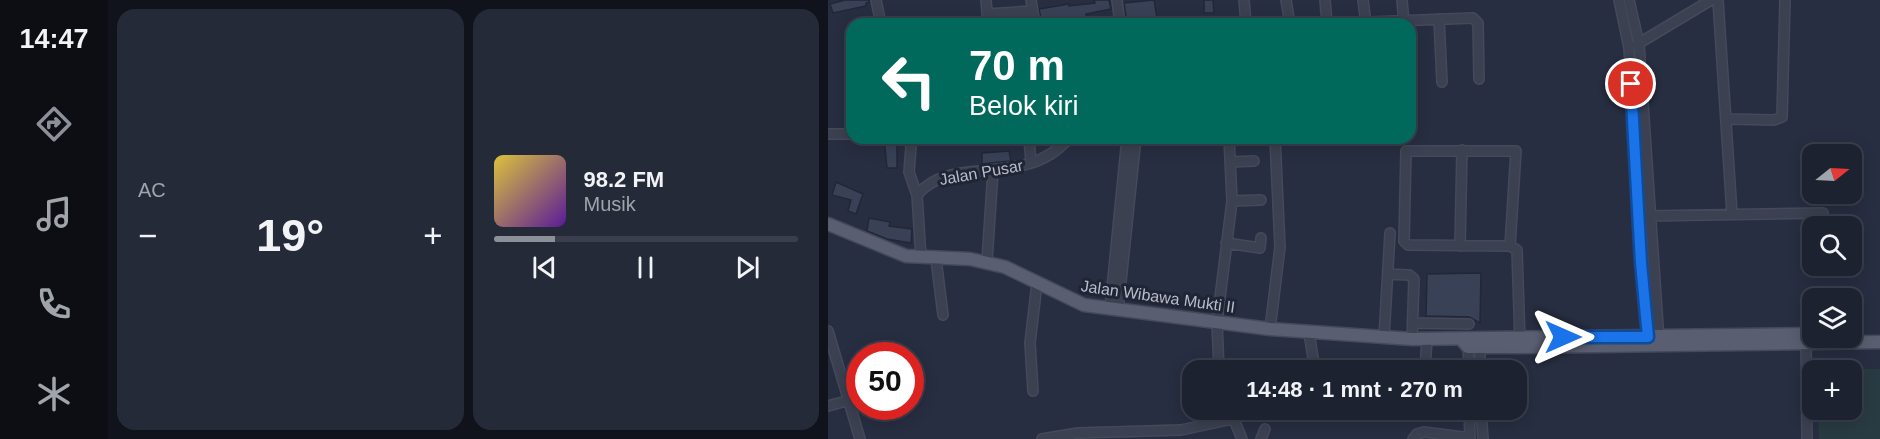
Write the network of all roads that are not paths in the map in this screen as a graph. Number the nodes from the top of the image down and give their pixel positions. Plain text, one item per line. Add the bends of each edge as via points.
1 (876, 0) edge
2 (986, 0) edge
3 (1030, 0) edge
4 (1117, 0) edge
5 (1244, 0) edge
6 (1286, 0) edge
7 (1325, 0) edge
8 (1363, 0) edge
9 (1402, 0) edge
10 (1619, 0) edge
11 (1629, 0) edge
12 (1711, 0) edge
13 (1718, 0) edge
14 (1785, 0) edge
15 (1032, 11) junction
16 (880, 18) edge
17 (987, 18) edge
18 (993, 18) edge
19 (1034, 18) edge
20 (1119, 18) edge
21 (1246, 18) edge
22 (1289, 18) edge
23 (1324, 18) edge
24 (1365, 18) edge
25 (1404, 18) edge
26 (1439, 19) junction
27 (1416, 21) edge
28 (1639, 44) junction
29 (1629, 48) junction
30 (1479, 79) dead end
31 (1442, 82) dead end
32 (1728, 119) junction
33 (828, 134) edge
34 (846, 134) edge
35 (910, 144) edge
36 (1029, 144) edge
37 (1063, 144) edge
38 (1127, 144) edge
39 (1135, 144) edge
40 (1229, 144) edge
41 (1275, 144) edge
42 (1462, 150) junction
43 (1254, 161) dead end
44 (1230, 162) junction
45 (1031, 163) junction
46 (993, 171) junction
47 (917, 195) junction
48 (1261, 200) dead end
49 (1232, 201) junction
50 (1124, 207) junction
51 (1823, 213) dead end
52 (1732, 214) junction
53 (1638, 216) junction
54 (1650, 216) junction
55 (828, 224) edge
56 (1390, 233) dead end
57 (1261, 238) dead end
58 (1226, 243) junction
59 (1460, 246) junction
60 (1510, 246) junction
61 (921, 258) junction
62 (936, 259) junction
63 (987, 261) junction
64 (1388, 274) junction
65 (1037, 282) junction
66 (1114, 309) junction
67 (943, 315) dead end
68 (1217, 322) junction
69 (1413, 323) junction
70 (1469, 324) dead end
71 (1270, 329) junction
72 (828, 331) edge
73 (1309, 333) junction
74 (1880, 333) edge
75 (1862, 334) edge
76 (1384, 338) junction
77 (1802, 338) edge
78 (1412, 339) junction
79 (1427, 339) junction
80 (1653, 341) junction
81 (1862, 341) edge
82 (1472, 342) junction
83 (1520, 342) junction
84 (1880, 342) edge
85 (1809, 348) edge
86 (1219, 360) edge
87 (1313, 360) edge
88 (1426, 360) edge
89 (1470, 360) edge
90 (1477, 360) edge
91 (846, 387) edge
92 (1033, 391) dead end
93 (846, 401) edge
94 (828, 406) edge
95 (855, 420) edge
96 (1213, 420) edge
97 (1234, 420) edge
98 (1469, 420) edge
99 (1482, 420) edge
100 (1265, 429) dead end
101 (1078, 436) edge
102 (1470, 438) edge
103 (860, 439) edge
104 (1042, 439) edge
105 (1242, 439) edge
106 (1261, 439) edge
107 (1413, 439) edge
108 (1483, 439) edge
109 (1807, 439) edge

1 - 16 street
2 - 17 street
3 - 15 street
4 - 20 street
5 - 21 street
6 - 22 street
7 - 23 street
8 - 24 street
9 - 25 street
10 - 29 street
11 - 28 street
12 - 28 street
13 - 32 street
14 - 32 street via 1782,117
15 - 18 street
15 - 19 street
26 - 27 street
26 - 30 street via 1473,18 1478,23
26 - 31 street
28 - 29 street
28 - 54 street
29 - 53 street
32 - 52 street
33 - 34 street
35 - 47 street via 909,172
36 - 45 street
37 - 45 street, Jalan Pusar via 1053,155
38 - 50 street
39 - 50 street
40 - 44 street
41 - 71 street via 1280,247
42 - 59 street
42 - 59 street via 1406,151 1402,232 1408,245
42 - 60 street via 1516,151
43 - 44 street
44 - 49 street
45 - 46 street, Jalan Pusar
46 - 47 street, Jalan Pusar via 934,179
46 - 63 street
47 - 61 street, Jalan Pusar
48 - 49 street
49 - 58 street
50 - 66 street
51 - 52 street
52 - 54 street
53 - 54 street
53 - 80 street
54 - 80 street
55 - 61 main road, Jalan Wibawa Mukti II via 906,256
56 - 64 street
57 - 58 street via 1260,252
58 - 68 street
59 - 60 street
60 - 83 street via 1519,255
61 - 62 main road, Jalan Wibawa Mukti II
62 - 63 main road, Jalan Wibawa Mukti II
62 - 67 street
63 - 65 main road, Jalan Wibawa Mukti II
64 - 69 street via 1414,279
64 - 76 street
65 - 66 main road, Jalan Wibawa Mukti II via 1084,305
65 - 92 street via 1029,343
66 - 68 main road, Jalan Wibawa Mukti II
68 - 71 main road, Jalan Wibawa Mukti II
68 - 86 street
69 - 70 street
69 - 78 street
71 - 73 main road, Jalan Wibawa Mukti II
72 - 91 street
73 - 76 main road, Jalan Wibawa Mukti II
73 - 87 street
74 - 75 main road
76 - 78 main road, Jalan Wibawa Mukti II
77 - 80 main road, Jalan Wibawa Mukti II
78 - 79 main road, Jalan Wibawa Mukti II
79 - 82 main road, Jalan Wibawa Mukti II
79 - 88 street
80 - 83 main road, Jalan Wibawa Mukti II
81 - 84 main road, Jalan Wibawa Mukti II
82 - 83 main road, Jalan Wibawa Mukti II
82 - 89 street
82 - 90 street
85 - 109 street
93 - 94 street
95 - 103 street
96 - 101 street via 1181,430
97 - 105 street
98 - 102 street
99 - 108 street
100 - 106 street
101 - 104 street
102 - 107 street via 1424,432

